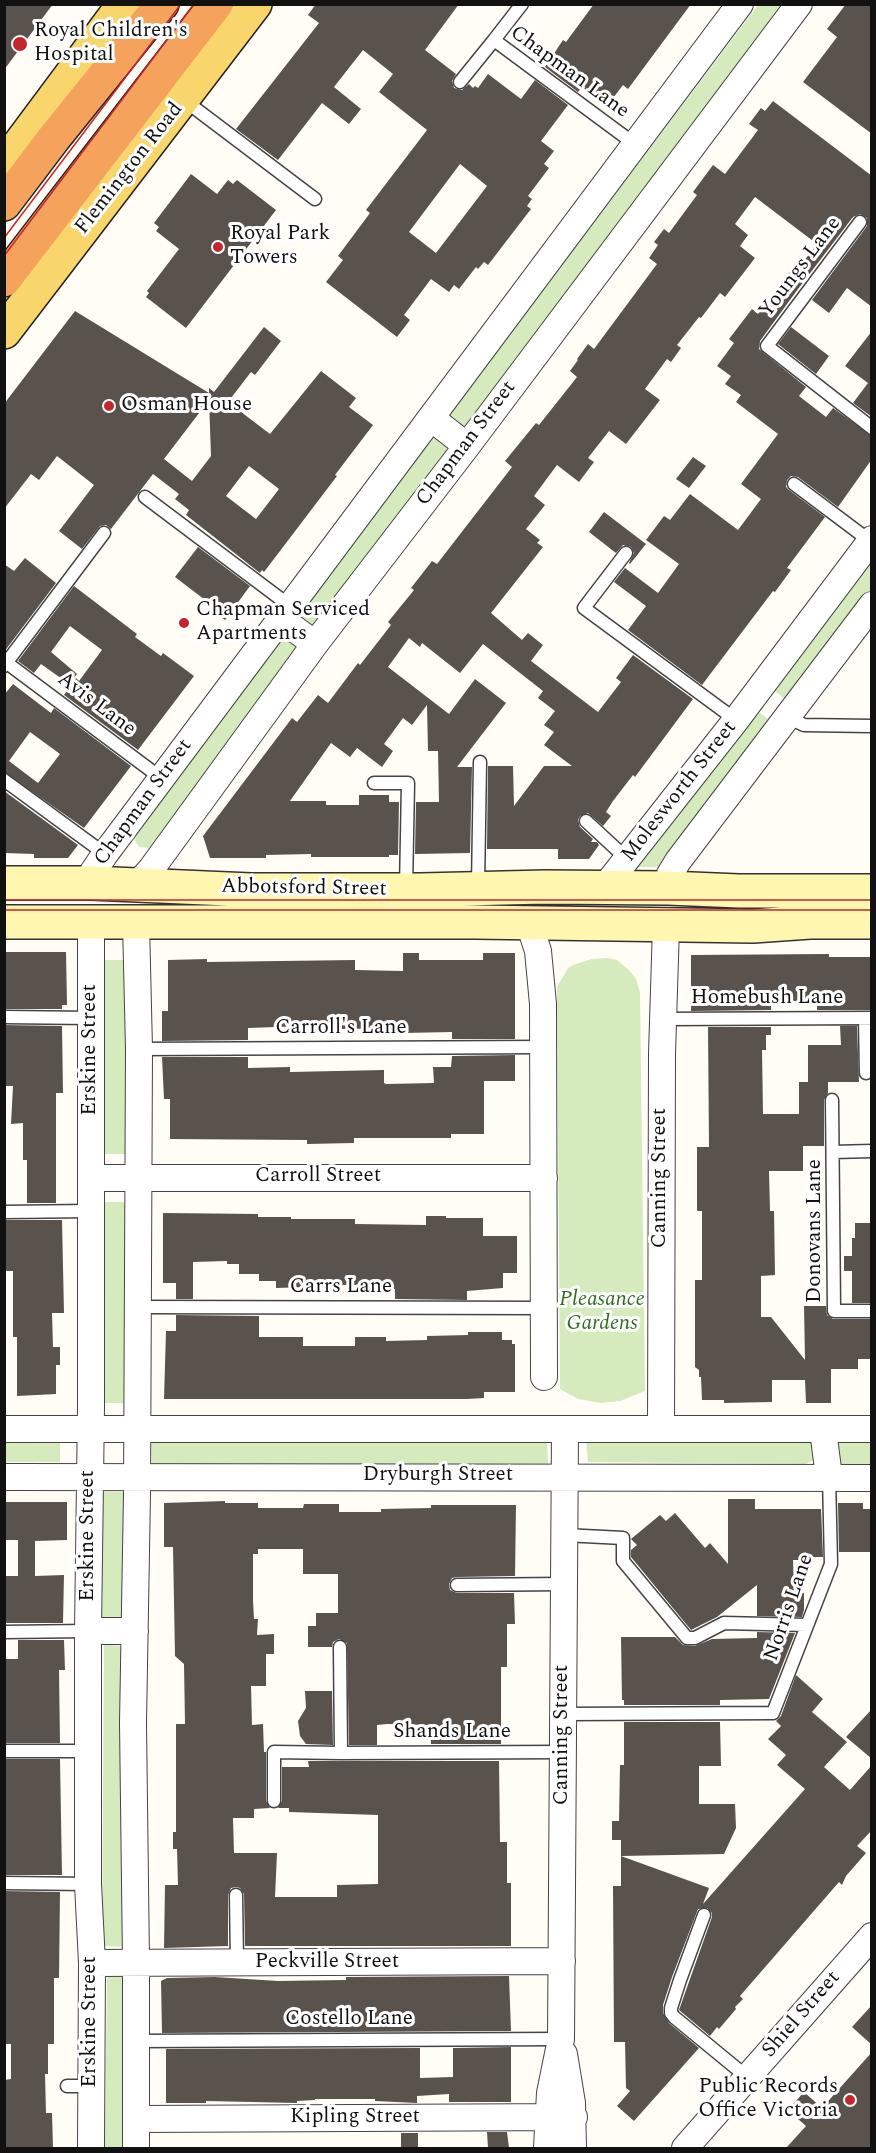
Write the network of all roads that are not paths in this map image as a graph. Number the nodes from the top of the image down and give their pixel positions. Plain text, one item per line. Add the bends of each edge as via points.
1 (124, 4) edge
2 (162, 4) edge
3 (216, 4) edge
4 (255, 4) edge
5 (522, 4) edge
6 (740, 4) edge
7 (799, 4) edge
8 (494, 40) junction
9 (460, 82) dead end
10 (184, 100) junction
11 (636, 145) junction
12 (4, 165) edge
13 (93, 189) junction
14 (315, 199) dead end
15 (4, 204) edge
16 (860, 222) dead end
17 (4, 279) edge
18 (4, 332) edge
19 (431, 418) junction
20 (872, 428) edge
21 (467, 446) junction
22 (794, 484) dead end
23 (145, 497) dead end
24 (104, 533) dead end
25 (871, 540) edge
26 (626, 553) dead end
27 (872, 605) edge
28 (286, 612) junction
29 (315, 644) junction
30 (6, 664) edge
31 (754, 694) junction
32 (787, 717) junction
33 (736, 720) junction
34 (872, 726) edge
35 (480, 762) dead end
36 (161, 778) junction
37 (4, 780) edge
38 (374, 783) dead end
39 (586, 821) dead end
40 (105, 854) junction
41 (627, 859) junction
42 (4, 883) edge
43 (91, 883) junction
44 (137, 885) junction
45 (478, 888) junction
46 (604, 888) junction
47 (668, 888) junction
48 (406, 890) junction
49 (872, 891) edge
50 (4, 922) edge
51 (872, 922) edge
52 (91, 923) junction
53 (136, 923) junction
54 (529, 923) junction
55 (597, 923) junction
56 (666, 926) junction
57 (4, 1017) edge
58 (91, 1018) junction
59 (868, 1018) edge
60 (663, 1019) junction
61 (543, 1047) junction
62 (138, 1049) junction
63 (866, 1073) dead end
64 (832, 1100) dead end
65 (872, 1151) edge
66 (833, 1152) junction
67 (91, 1178) junction
68 (138, 1178) junction
69 (544, 1178) junction
70 (91, 1211) junction
71 (4, 1212) edge
72 (137, 1306) junction
73 (544, 1308) junction
74 (872, 1311) edge
75 (544, 1377) dead end
76 (136, 1428) junction
77 (4, 1429) edge
78 (91, 1429) junction
79 (661, 1429) junction
80 (872, 1429) edge
81 (565, 1430) junction
82 (823, 1430) junction
83 (4, 1477) edge
84 (564, 1477) junction
85 (828, 1477) junction
86 (89, 1478) junction
87 (136, 1478) junction
88 (872, 1478) edge
89 (564, 1535) junction
90 (564, 1584) junction
91 (458, 1585) dead end
92 (807, 1625) junction
93 (88, 1631) junction
94 (135, 1631) junction
95 (4, 1632) edge
96 (340, 1647) dead end
97 (563, 1714) junction
98 (4, 1751) edge
99 (88, 1751) junction
100 (563, 1752) junction
101 (341, 1753) junction
102 (274, 1802) dead end
103 (4, 1883) edge
104 (88, 1884) junction
105 (236, 1895) dead end
106 (704, 1915) dead end
107 (872, 1936) edge
108 (562, 1961) junction
109 (136, 1962) junction
110 (92, 1963) junction
111 (237, 1963) junction
112 (561, 2039) junction
113 (136, 2041) junction
114 (747, 2077) junction
115 (574, 2117) junction
116 (548, 2118) junction
117 (136, 2119) junction
118 (91, 2148) edge
119 (136, 2148) edge
120 (547, 2148) edge
121 (573, 2148) edge
122 (685, 2148) edge

1 - 12 main road
2 - 15 highway
3 - 13 highway, Flemington Road
4 - 10 main road, Flemington Road
5 - 8 lane
6 - 11 street, Chapman Street
7 - 21 street, Chapman Street
8 - 9 lane, Chapman Lane
8 - 11 lane, Chapman Lane
10 - 13 main road, Flemington Road
10 - 14 lane
11 - 19 street, Chapman Street
13 - 17 highway, Flemington Road
13 - 18 main road, Flemington Road
16 - 20 lane, Youngs Lane via 766,346
19 - 21 street
19 - 28 street, Chapman Street
21 - 29 street, Chapman Street
22 - 25 lane
23 - 28 lane
24 - 30 lane, Avis Lane
25 - 31 street, Molesworth Street
26 - 33 lane via 584,608
27 - 32 street, Molesworth Street
28 - 29 street
28 - 36 street, Chapman Street
29 - 44 street, Chapman Street
30 - 36 lane, Avis Lane
31 - 32 street
31 - 33 street, Molesworth Street
32 - 34 lane via 804,725
32 - 47 street, Molesworth Street via 678,861
33 - 41 street, Molesworth Street
35 - 45 lane
36 - 40 street, Chapman Street
37 - 40 lane
38 - 48 lane via 408,783
39 - 41 lane
40 - 43 street, Chapman Street
41 - 46 street, Molesworth Street
42 - 43 street, Abbotsford Street
43 - 44 street, Abbotsford Street
43 - 52 street
44 - 48 street, Abbotsford Street via 240,890
44 - 53 street
45 - 46 street, Abbotsford Street
45 - 48 street, Abbotsford Street
46 - 47 street, Abbotsford Street
46 - 55 street via 598,900
47 - 49 street, Abbotsford Street
47 - 56 street
50 - 52 street, Abbotsford Street
51 - 56 street, Abbotsford Street
52 - 53 street, Abbotsford Street
52 - 58 street, Erskine Street
53 - 54 street, Abbotsford Street
53 - 62 street
54 - 55 street, Abbotsford Street
54 - 61 street via 540,968
55 - 56 street, Abbotsford Street
56 - 60 street, Canning Street
57 - 58 lane
58 - 67 street, Erskine Street
59 - 60 lane, Homebush Lane
59 - 63 lane
60 - 79 street, Canning Street
61 - 62 lane, Carroll's Lane
61 - 69 street
62 - 68 street
64 - 66 lane
65 - 66 lane, Donovans Lane
66 - 74 lane, Donovans Lane via 834,1311
67 - 68 street, Carroll Street
67 - 70 street, Erskine Street
68 - 69 street, Carroll Street
68 - 72 street
69 - 73 street
70 - 71 lane
70 - 78 street, Erskine Street
72 - 73 lane, Carrs Lane
72 - 76 street
73 - 75 street
76 - 78 street
76 - 81 street
76 - 87 street
77 - 78 street
78 - 86 street, Erskine Street
79 - 81 street
79 - 82 street
80 - 82 street
81 - 84 street, Canning Street
82 - 85 street
83 - 86 street, Dryburgh Street
84 - 85 street, Dryburgh Street
84 - 87 street, Dryburgh Street
84 - 89 street, Canning Street
85 - 88 street, Dryburgh Street
85 - 92 lane, Norris Lane via 831,1564
86 - 87 street, Dryburgh Street
86 - 93 street, Erskine Street
87 - 94 street
89 - 90 street, Canning Street
89 - 92 lane via 623,1538 623,1561 687,1638 695,1638 724,1623
90 - 91 lane
90 - 97 street, Canning Street
92 - 97 lane, Norris Lane via 772,1713
93 - 94 street
93 - 95 lane
93 - 99 street, Erskine Street
94 - 109 street
96 - 101 lane
97 - 100 street, Canning Street
98 - 99 lane
99 - 104 street, Erskine Street
100 - 101 lane, Shands Lane
100 - 108 street, Canning Street
101 - 102 lane, Shands Lane via 274,1752
103 - 104 lane
104 - 110 street, Erskine Street
105 - 111 lane
106 - 114 lane via 671,2013
107 - 114 street, Shiel Street
108 - 111 street, Peckville Street
108 - 112 street, Canning Street
109 - 110 street, Peckville Street
109 - 111 street, Peckville Street
109 - 113 street
110 - 118 street, Erskine Street via 79,2086
112 - 113 lane, Costello Lane
112 - 115 street, Canning Street
112 - 116 street, Canning Street
113 - 117 street
114 - 122 street, Shiel Street
115 - 116 street, Kipling Street
115 - 121 street, Canning Street
116 - 117 street, Kipling Street
116 - 120 street, Canning Street
117 - 119 street

